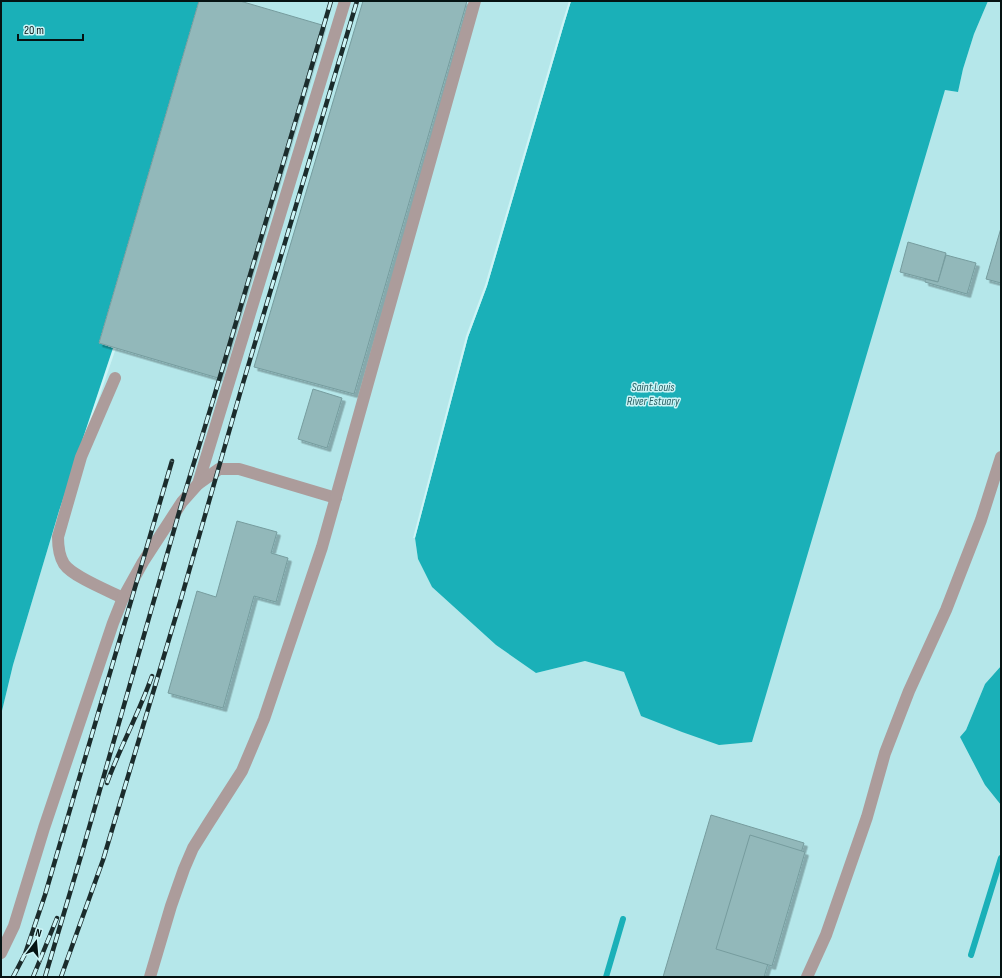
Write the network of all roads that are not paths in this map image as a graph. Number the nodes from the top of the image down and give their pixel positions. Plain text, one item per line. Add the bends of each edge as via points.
1 (346, 1) edge
2 (475, 1) edge
3 (115, 378) dead end
4 (1001, 457) edge
5 (198, 484) junction
6 (336, 498) junction
7 (124, 598) junction
8 (1, 953) edge
9 (150, 977) edge
10 (807, 977) edge

1 - 5 lane
2 - 6 lane
3 - 7 lane via 81,457 58,537 58,546 64,564 71,571
4 - 10 lane via 981,520 946,610 909,691 888,746 867,817 826,935
5 - 6 lane via 219,469 240,469
5 - 7 lane via 178,508 143,562
6 - 9 lane via 320,554 264,719 242,771 193,848 171,906
7 - 8 lane via 110,630 14,926

